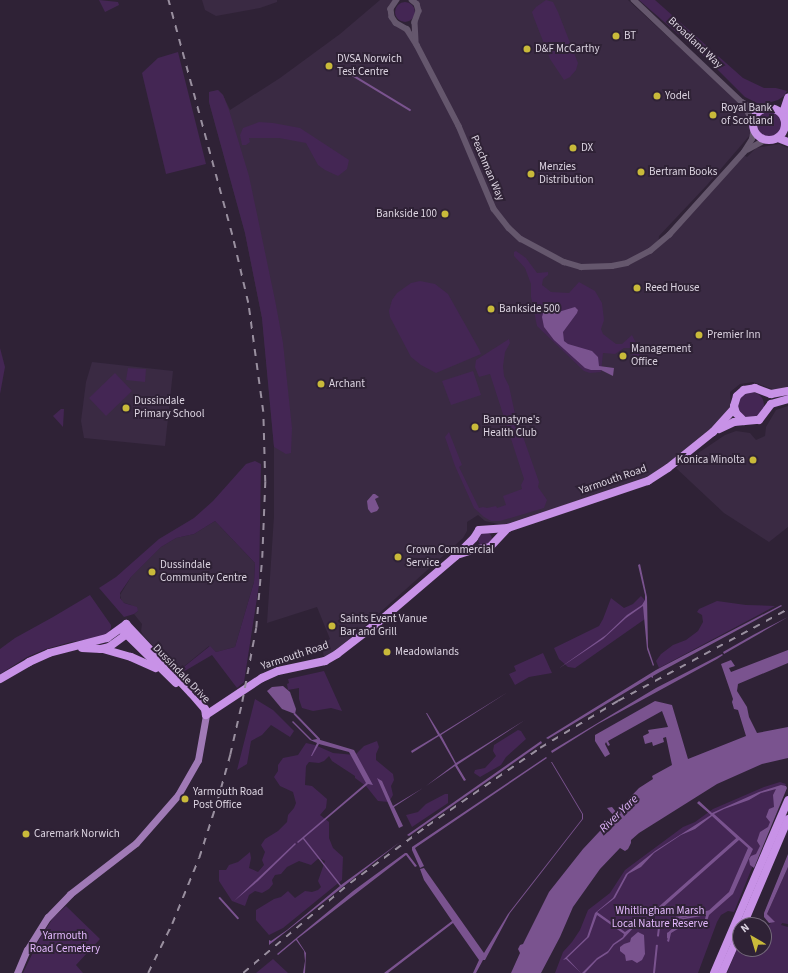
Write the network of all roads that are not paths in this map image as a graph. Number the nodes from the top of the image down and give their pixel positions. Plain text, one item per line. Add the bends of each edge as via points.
1 (397, 0) edge
2 (634, 0) edge
3 (415, 1) edge
4 (415, 22) junction
5 (403, 26) junction
6 (417, 45) junction
7 (788, 98) edge
8 (742, 102) junction
9 (768, 108) junction
10 (786, 123) edge
11 (753, 126) junction
12 (778, 138) junction
13 (765, 140) junction
14 (788, 142) edge
15 (744, 152) junction
16 (788, 391) edge
17 (762, 392) junction
18 (788, 399) edge
19 (768, 408) junction
20 (734, 410) junction
21 (744, 421) junction
22 (713, 432) junction
23 (508, 528) junction
24 (489, 529) junction
25 (474, 538) junction
26 (495, 540) junction
27 (482, 549) junction
28 (456, 556) junction
29 (126, 630) junction
30 (84, 645) junction
31 (71, 648) junction
32 (101, 649) junction
33 (164, 672) junction
34 (0, 679) edge
35 (206, 715) junction
36 (788, 800) edge
37 (788, 819) edge
38 (742, 917) edge
39 (742, 917) edge
40 (732, 938) edge
41 (732, 950) edge
42 (17, 973) edge
43 (714, 973) edge
44 (722, 973) edge

1 - 5 street, Peachman Way via 392,6 391,14 395,22
2 - 8 street, Broadland Way
3 - 4 street, Peachman Way via 419,13
4 - 5 street
4 - 6 street, Peachman Way
5 - 6 street, Peachman Way
6 - 15 street, Peachman Way via 459,126 494,209 521,239 564,262 581,267 612,266 643,256 669,235
7 - 9 highway
7 - 10 highway via 784,110
8 - 9 street, Broadland Way via 753,108
8 - 11 street, Broadland Way
9 - 10 highway via 780,111
9 - 11 highway via 757,113
10 - 12 highway via 784,132
11 - 13 highway via 758,136
11 - 15 street, Peachman Way via 752,139
12 - 13 highway
12 - 14 highway
13 - 15 street, Peachman Way
16 - 17 highway, Yarmouth Road via 774,394
17 - 19 highway via 767,399
17 - 20 highway, Yarmouth Road via 755,388 744,390 737,396
18 - 19 highway, Yarmouth Road via 773,403
19 - 21 highway, Yarmouth Road via 759,420
20 - 21 highway
20 - 22 highway, Yarmouth Road
21 - 22 highway, Yarmouth Road via 734,422
22 - 23 highway, Yarmouth Road via 648,481
23 - 24 highway, Yarmouth Road
23 - 26 highway, Yarmouth Road
24 - 25 highway, Yarmouth Road via 479,530
24 - 26 highway
25 - 27 highway via 476,545
25 - 28 highway, Yarmouth Road
26 - 27 highway, Yarmouth Road via 492,546
27 - 28 highway, Yarmouth Road
28 - 35 highway, Yarmouth Road via 337,654 325,661 278,671 262,678
29 - 30 highway
29 - 30 highway via 101,644
29 - 32 highway via 115,643
29 - 33 highway, Dussindale Drive
29 - 35 highway, Dussindale Drive via 205,709
30 - 31 highway
31 - 32 highway
31 - 34 highway via 39,657
32 - 33 highway via 131,657
33 - 35 highway, Dussindale Drive
35 - 42 main road via 198,760 178,795 136,843 54,910 32,941
36 - 38 highway
37 - 39 highway
40 - 43 highway
41 - 44 highway

